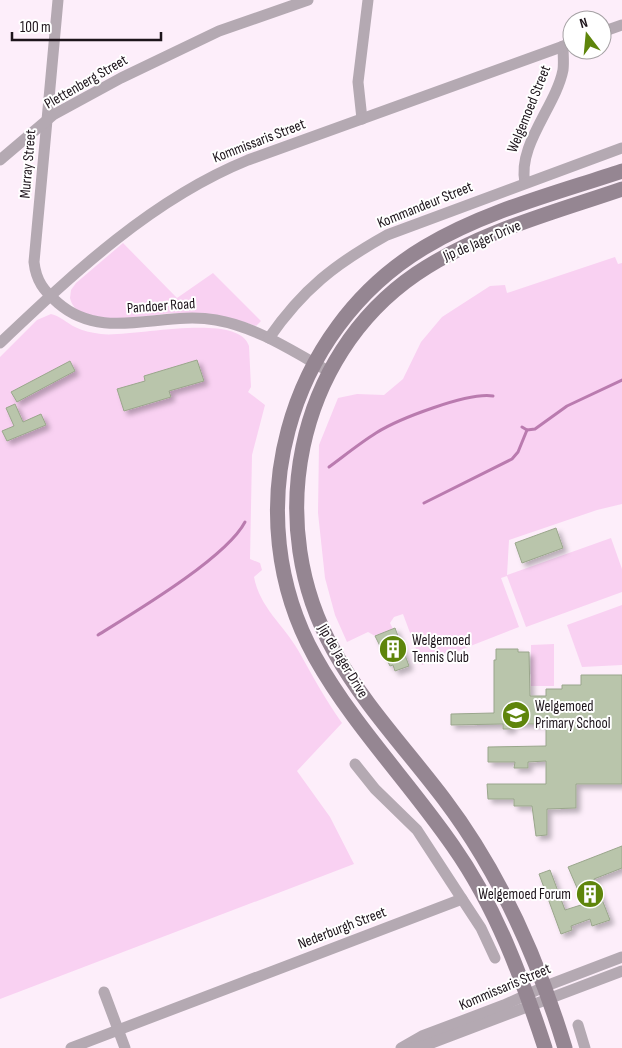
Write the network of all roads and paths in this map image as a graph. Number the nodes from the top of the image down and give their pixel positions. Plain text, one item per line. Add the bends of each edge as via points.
1 (58, 0) edge
2 (308, 0) edge
3 (368, 0) edge
4 (562, 46) edge
5 (565, 60) edge
6 (362, 119) junction
7 (47, 121) junction
8 (622, 148) edge
9 (0, 160) edge
10 (622, 171) edge
11 (525, 183) junction
12 (622, 189) edge
13 (50, 296) junction
14 (268, 338) junction
15 (0, 343) edge
16 (314, 363) junction
17 (330, 372) junction
18 (358, 689) junction
19 (355, 764) dead end
20 (418, 798) junction
21 (462, 898) junction
22 (622, 957) edge
23 (496, 958) dead end
24 (622, 971) edge
25 (104, 992) dead end
26 (548, 992) junction
27 (529, 1000) junction
28 (578, 1025) dead end
29 (118, 1030) junction
30 (72, 1048) edge
31 (125, 1048) edge
32 (401, 1048) edge
33 (412, 1048) edge
34 (545, 1048) edge
35 (566, 1048) edge
36 (585, 1048) edge

1 - 7 street, Murray Street
2 - 7 street, Plettenberg Street via 192,42 104,87
3 - 6 street via 358,82
4 - 6 street, Kommissaris Street
5 - 11 street, Welgemoed Street via 560,80 524,161
6 - 13 street, Kommissaris Street via 248,160 190,187 156,210
7 - 9 street, Plettenberg Street
7 - 13 street, Murray Street via 34,262 39,282
8 - 11 street, Kommandeur Street
10 - 16 main road, Jip de Jager Drive via 499,213 426,247 366,293 330,336
11 - 14 street, Kommandeur Street via 416,222 357,252 330,271 290,308
12 - 17 main road, Jip de Jager Drive via 494,234 425,268 376,308 356,331
13 - 14 street, Pandoer Road via 70,312 93,322 118,324 194,318 239,326
13 - 15 street, Kommissaris Street
14 - 16 street, Pandoer Road
16 - 17 street, Pandoer Road
16 - 20 main road, Jip de Jager Drive via 296,401 284,442 278,488 278,530 283,570 295,613 329,680
17 - 18 main road, Jip de Jager Drive via 313,409 300,456 296,496 297,542 315,614
18 - 20 main road via 355,700 358,708 404,768
18 - 26 main road, Jip de Jager Drive via 445,800 470,838 507,898
19 - 21 street via 375,789 417,830
20 - 27 main road via 482,892
21 - 23 street
21 - 29 street, Nederburgh Street
22 - 26 street, Kommissaris Street
24 - 26 street, Kommissaris Street
25 - 29 street
26 - 27 street, Kommissaris Street
26 - 35 main road, Jip de Jager Drive
27 - 32 street, Kommissaris Street via 504,1005 422,1036
27 - 33 street, Kommissaris Street via 424,1046
27 - 34 main road
28 - 36 street
29 - 30 street, Nederburgh Street
29 - 31 street

